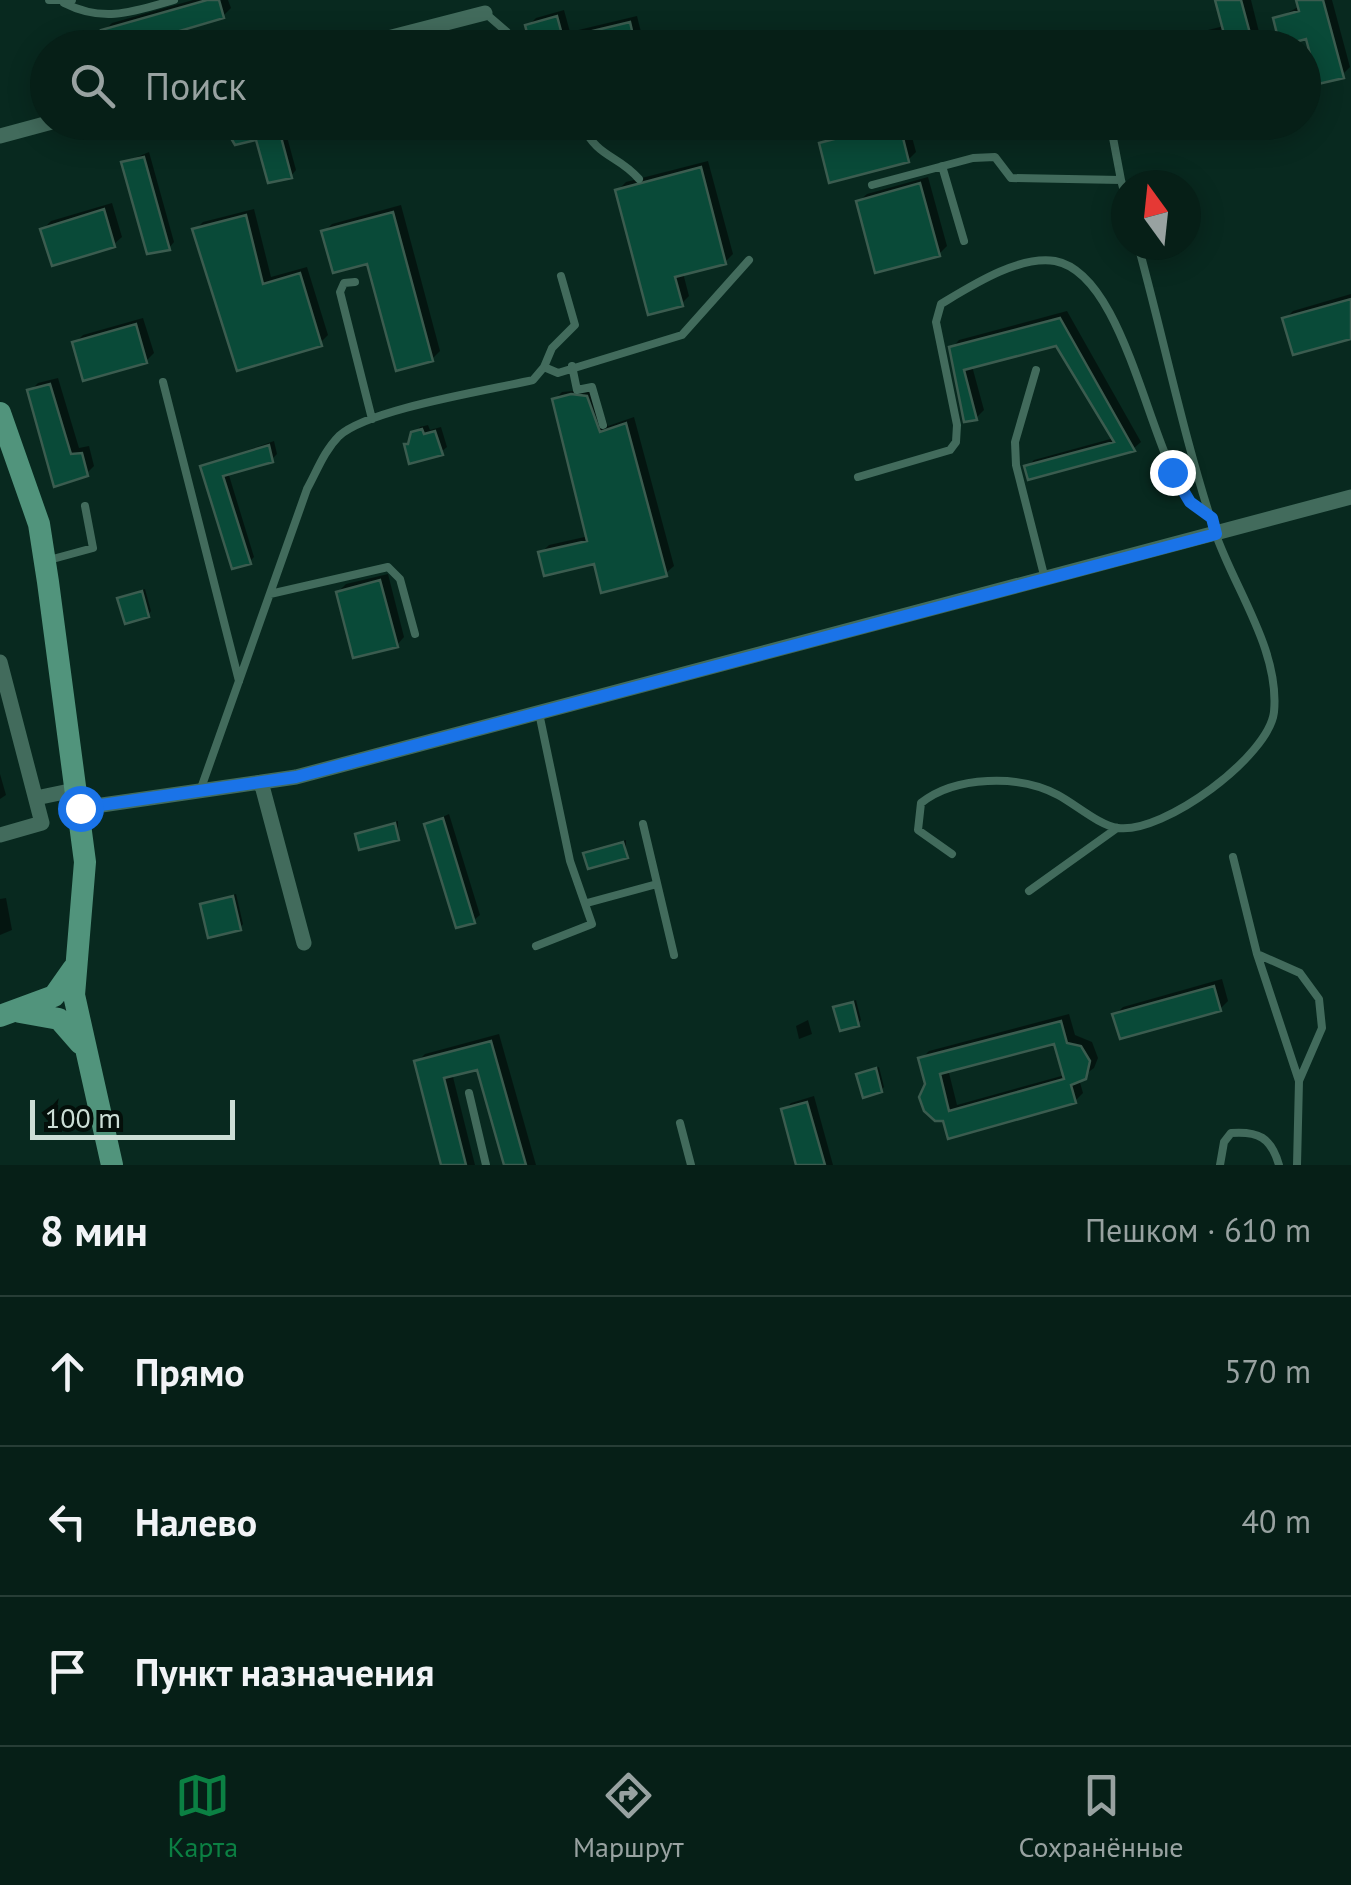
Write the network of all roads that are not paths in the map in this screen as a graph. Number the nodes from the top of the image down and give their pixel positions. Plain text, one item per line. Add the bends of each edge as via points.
1 (50, 0) edge
2 (174, 0) edge
3 (68, 1) edge
4 (485, 13) joint
5 (418, 30) edge
6 (505, 30) edge
7 (30, 128) edge
8 (0, 136) edge
9 (592, 140) edge
10 (1113, 140) edge
11 (942, 166) junction
12 (1119, 170) edge
13 (639, 179) dead end
14 (1111, 180) edge
15 (872, 185) dead end
16 (964, 241) dead end
17 (749, 260) dead end
18 (1142, 260) edge
19 (561, 276) dead end
20 (355, 282) dead end
21 (572, 366) junction
22 (544, 367) junction
23 (1036, 370) dead end
24 (164, 382) dead end
25 (0, 413) edge
26 (372, 419) junction
27 (603, 425) dead end
28 (858, 478) dead end
29 (1351, 498) edge
30 (84, 506) dead end
31 (1214, 526) junction
32 (45, 561) junction
33 (1045, 578) junction
34 (270, 594) junction
35 (415, 634) dead end
36 (0, 662) edge
37 (239, 681) junction
38 (539, 713) junction
39 (261, 782) junction
40 (200, 791) junction
41 (36, 798) junction
42 (80, 799) junction
43 (643, 824) dead end
44 (1117, 828) junction
45 (0, 834) edge
46 (952, 854) dead end
47 (1233, 857) dead end
48 (657, 884) junction
49 (1029, 891) dead end
50 (586, 904) junction
51 (304, 943) dead end
52 (536, 946) dead end
53 (1257, 954) junction
54 (674, 956) dead end
55 (73, 968) junction
56 (8, 1014) edge
57 (84, 1049) junction
58 (1299, 1081) junction
59 (469, 1092) dead end
60 (680, 1123) dead end
61 (112, 1165) edge
62 (486, 1165) edge
63 (691, 1165) edge
64 (1220, 1165) edge
65 (1280, 1165) edge
66 (1297, 1165) edge

1 - 3 lane
2 - 3 lane via 109,16 84,13
4 - 5 street
4 - 6 lane
7 - 8 street
9 - 13 lane via 602,155
10 - 12 lane
11 - 14 lane via 995,156 1011,178
11 - 15 lane
11 - 16 lane
17 - 21 lane via 682,335
18 - 31 lane
19 - 22 lane via 575,325
20 - 26 lane via 344,283 340,292
21 - 22 lane via 558,373
21 - 27 lane via 577,390 592,386
22 - 26 lane via 533,380
23 - 33 lane via 1014,442
24 - 37 lane
25 - 32 street
26 - 34 lane via 342,433 327,450
28 - 31 lane via 950,450 956,442 936,322 941,304 1017,266 1053,260 1098,294 1172,472
29 - 31 street
30 - 32 lane via 93,548
31 - 33 street
31 - 44 lane via 1260,636 1275,707 1271,732 1182,810
32 - 42 street
33 - 38 street
34 - 35 lane via 388,567 400,578
34 - 37 lane
36 - 41 street
37 - 40 lane
38 - 39 street
38 - 50 lane via 570,861
39 - 40 street
39 - 51 street
40 - 42 street
41 - 42 street
41 - 45 street via 42,823
42 - 55 street via 86,862
43 - 48 lane
44 - 46 lane via 1052,792 1022,784 940,788 922,803 918,830
44 - 49 lane
47 - 53 lane
48 - 50 lane
48 - 54 lane
50 - 52 lane via 592,924
53 - 58 lane
53 - 58 lane via 1300,974 1319,999 1322,1028
55 - 56 street via 54,996
55 - 57 street
56 - 57 street via 58,1018
57 - 61 street
58 - 66 lane
59 - 62 lane
60 - 63 lane
64 - 65 lane via 1230,1134 1255,1131

